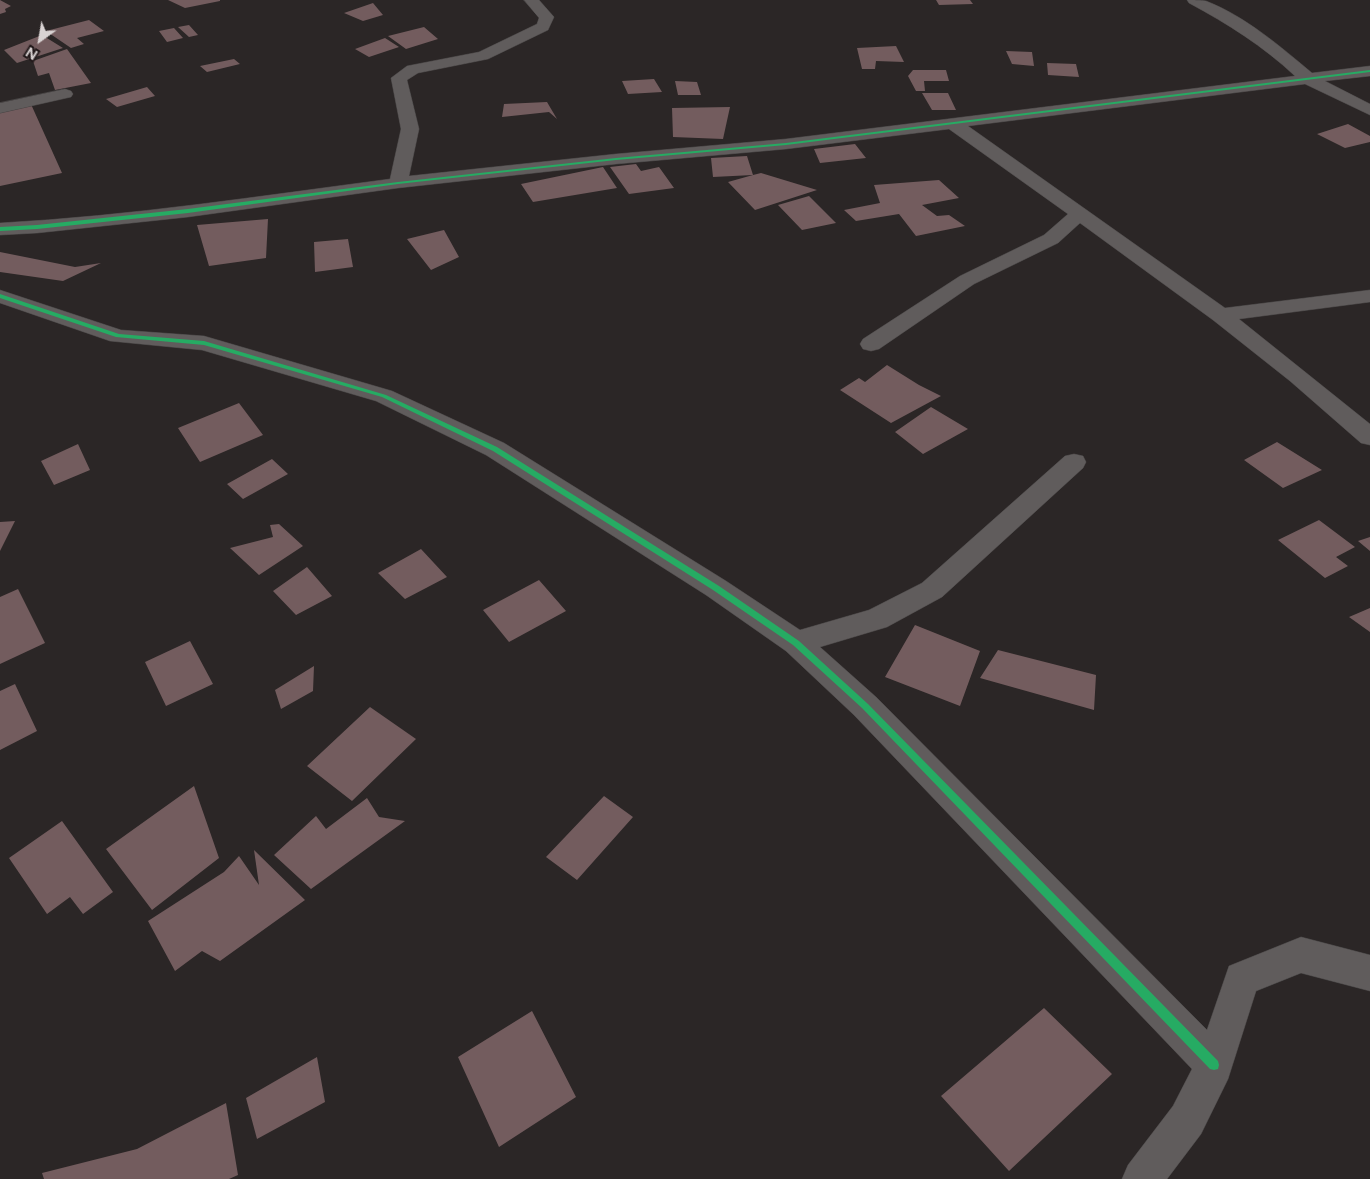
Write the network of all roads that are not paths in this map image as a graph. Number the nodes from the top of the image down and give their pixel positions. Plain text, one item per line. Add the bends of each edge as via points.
1 (531, 0) edge
2 (1194, 0) edge
3 (1370, 71) edge
4 (1310, 80) junction
5 (65, 94) dead end
6 (0, 108) edge
7 (1370, 110) edge
8 (954, 124) junction
9 (398, 183) junction
10 (1079, 214) junction
11 (0, 228) edge
12 (0, 296) edge
13 (1370, 296) edge
14 (1221, 314) junction
15 (871, 344) dead end
16 (1370, 437) edge
17 (1074, 462) dead end
18 (796, 643) junction
19 (1370, 973) edge
20 (1214, 1064) junction
21 (1142, 1179) edge

1 - 9 street via 547,17 543,27 483,56 413,69 399,78 410,129
2 - 4 street via 1240,25
3 - 4 street
4 - 7 street
4 - 8 street
5 - 6 street
8 - 9 street
8 - 10 street
9 - 11 street via 188,211
10 - 14 street
10 - 15 street via 1051,239 967,280
12 - 18 street via 118,336 204,343 384,396 495,449 716,588
13 - 14 street
14 - 16 street
17 - 18 street via 932,590 877,619
18 - 20 street via 865,706
19 - 20 street via 1301,955 1242,980
20 - 21 street via 1187,1120

